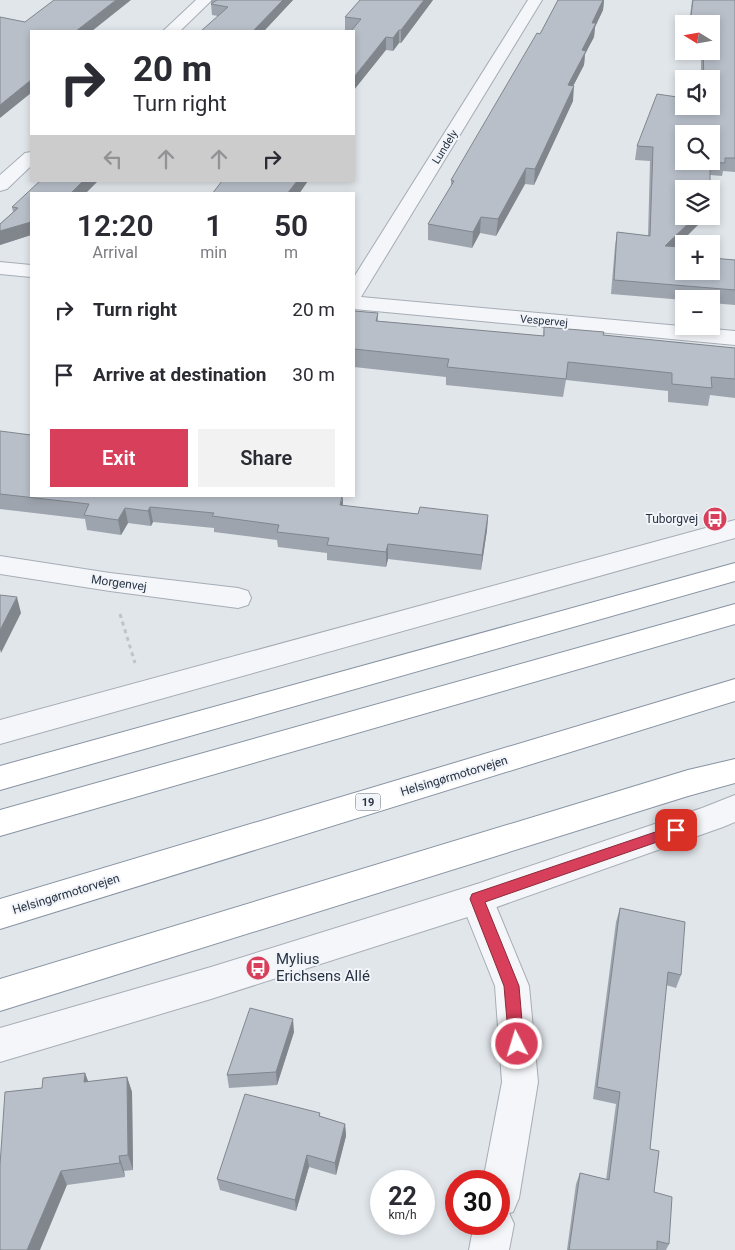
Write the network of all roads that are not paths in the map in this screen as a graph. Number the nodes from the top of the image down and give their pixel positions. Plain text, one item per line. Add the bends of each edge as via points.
1 (206, 0) edge
2 (535, 0) edge
3 (172, 30) edge
4 (30, 158) edge
5 (0, 185) edge
6 (0, 268) edge
7 (30, 271) edge
8 (355, 291) edge
9 (355, 303) edge
10 (735, 338) edge
11 (735, 529) edge
12 (0, 565) edge
13 (735, 572) edge
14 (238, 598) dead end
15 (735, 614) edge
16 (735, 690) edge
17 (0, 732) edge
18 (735, 771) edge
19 (0, 778) edge
20 (735, 808) edge
21 (0, 823) edge
22 (477, 899) junction
23 (0, 914) edge
24 (0, 995) edge
25 (0, 1045) edge
26 (504, 1170) edge
27 (492, 1235) edge
28 (489, 1250) edge

1 - 3 street
2 - 8 street, Lundely
4 - 5 street
6 - 7 street
9 - 10 street, Vespervej
11 - 17 street
12 - 14 street, Morgenvej
13 - 19 highway
15 - 21 highway
16 - 23 highway, Helsingørmotorvejen / 19
18 - 24 highway
20 - 22 street
22 - 25 street
22 - 26 street via 512,986 520,1082
27 - 28 street

